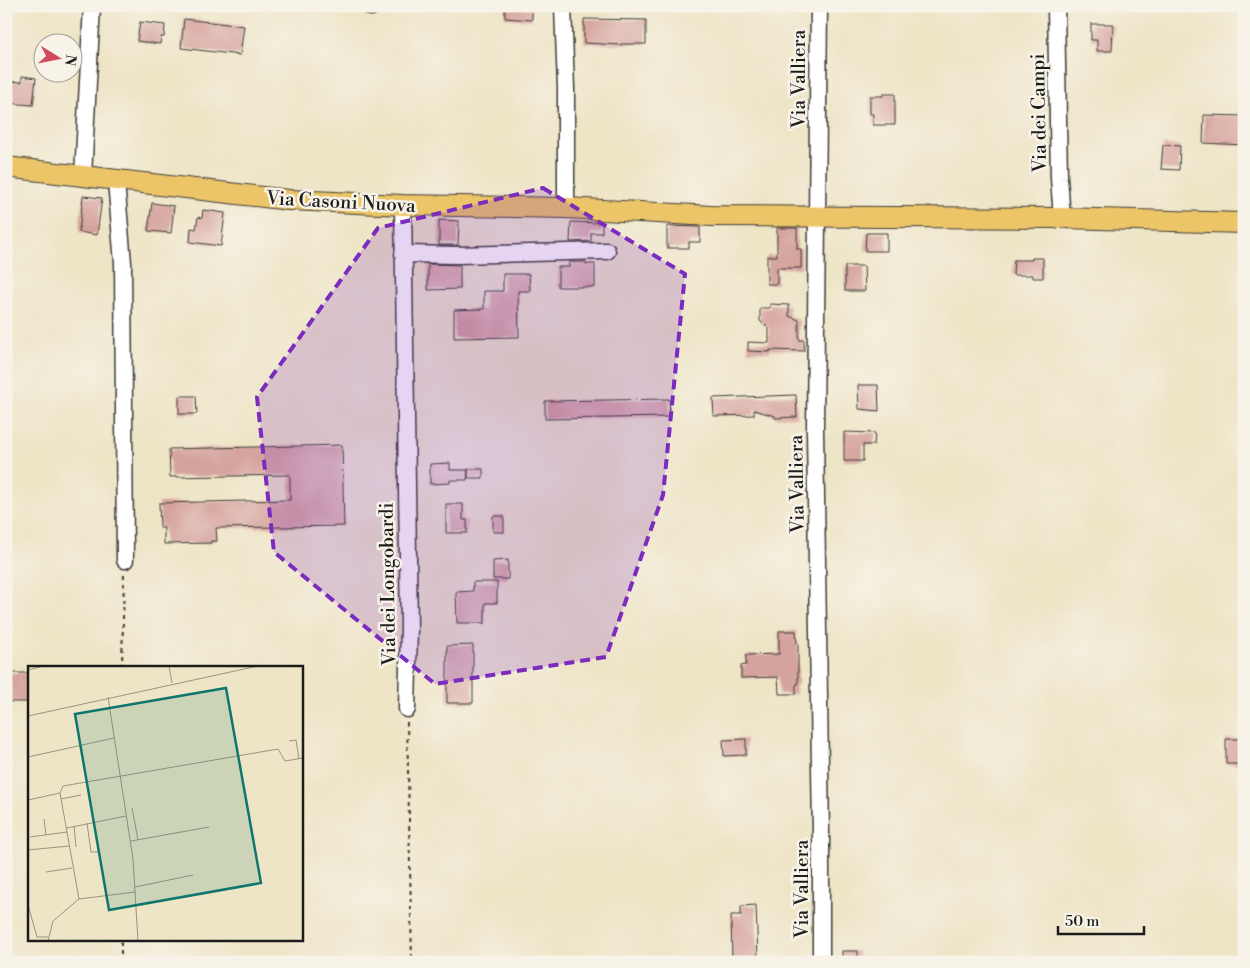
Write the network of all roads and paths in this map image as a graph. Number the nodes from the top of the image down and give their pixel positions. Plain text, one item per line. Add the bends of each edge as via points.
1 (92, 6) edge
2 (563, 6) edge
3 (819, 6) edge
4 (1056, 6) edge
5 (6, 168) edge
6 (83, 176) junction
7 (116, 180) junction
8 (403, 205) junction
9 (566, 208) junction
10 (810, 217) junction
11 (1062, 218) junction
12 (1244, 223) edge
13 (607, 251) dead end
14 (403, 254) junction
15 (810, 430) junction
16 (124, 560) joint
17 (122, 666) edge
18 (407, 709) joint
19 (121, 940) edge
20 (121, 962) edge
21 (412, 962) edge
22 (810, 962) edge
23 (821, 962) edge

1 - 6 street
2 - 9 street
3 - 10 street, Via Valliera via 818,196
4 - 11 street, Via dei Campi
5 - 6 main road, Via Casoni Nuova
6 - 7 main road, Via Casoni Nuova
7 - 8 main road, Via Casoni Nuova via 289,200
7 - 16 street via 123,263
8 - 9 main road, Via Casoni Nuova
8 - 14 street, Via dei Longobardi
9 - 10 main road, Via Casoni Nuova via 712,216
10 - 11 main road, Via Casoni Nuova
10 - 15 street, Via Valliera
11 - 12 main road, Via Casoni Nuova
13 - 14 street
14 - 18 street, Via dei Longobardi
15 - 22 street, Via Valliera
15 - 23 street, Via Valliera via 821,834
16 - 17 path
18 - 21 path
19 - 20 path

